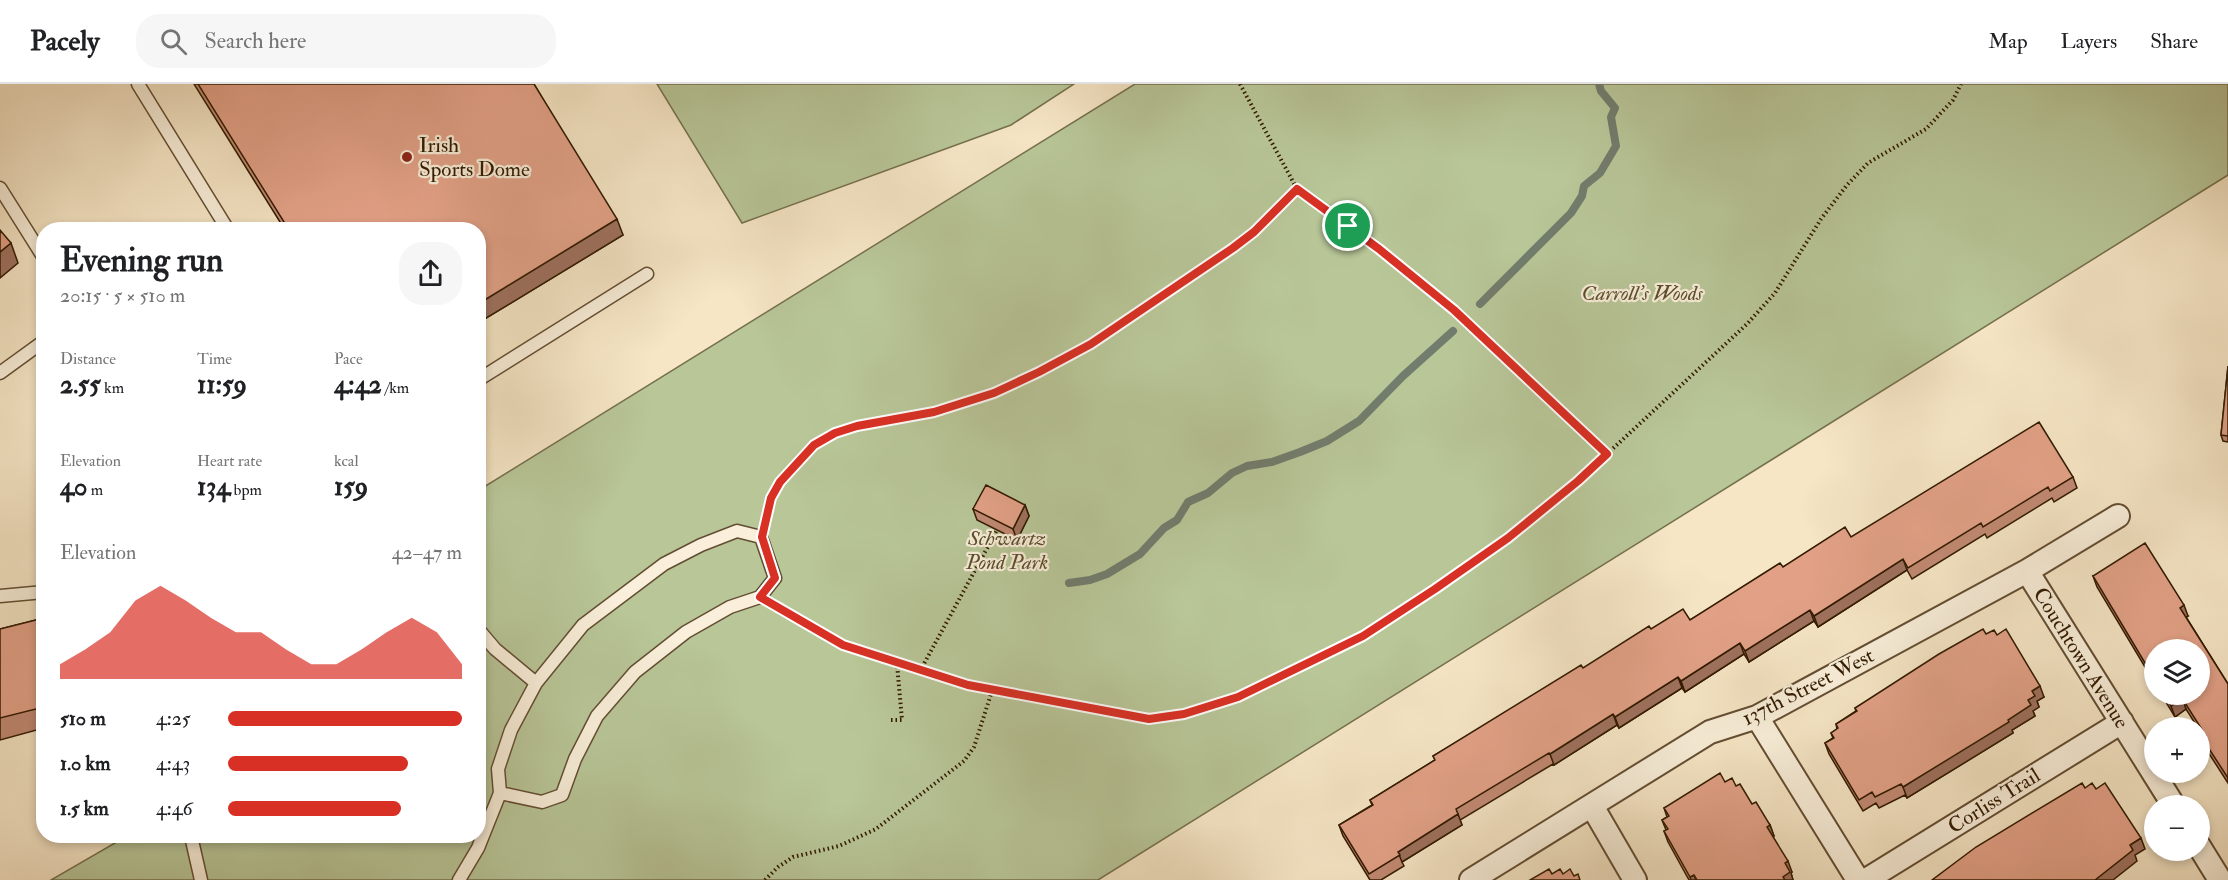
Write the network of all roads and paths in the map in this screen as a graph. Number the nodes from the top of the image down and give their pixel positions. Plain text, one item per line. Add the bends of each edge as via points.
1 (138, 84) edge
2 (1240, 84) edge
3 (1961, 84) edge
4 (0, 188) edge
5 (1297, 189) junction
6 (223, 222) edge
7 (36, 245) edge
8 (646, 274) dead end
9 (36, 347) edge
10 (0, 373) edge
11 (486, 375) edge
12 (1607, 454) junction
13 (2118, 516) dead end
14 (997, 530) edge
15 (762, 537) junction
16 (2027, 571) junction
17 (36, 593) edge
18 (0, 596) edge
19 (760, 597) junction
20 (486, 638) edge
21 (897, 663) junction
22 (920, 671) junction
23 (537, 683) junction
24 (992, 691) junction
25 (1757, 717) junction
26 (891, 720) dead end
27 (2121, 722) junction
28 (500, 793) junction
29 (2167, 795) edge
30 (1592, 806) junction
31 (486, 828) edge
32 (193, 843) edge
33 (480, 843) edge
34 (2207, 861) edge
35 (2217, 879) edge
36 (201, 880) edge
37 (459, 880) edge
38 (765, 880) edge
39 (1471, 880) edge
40 (1635, 880) edge
41 (1858, 880) edge
42 (1866, 880) edge

1 - 6 lane
2 - 5 path
3 - 12 path via 1953,100 1926,129 1868,163 1821,219 1775,293 1747,324
4 - 7 lane
5 - 12 path via 1454,310
5 - 15 path via 1247,237 1091,344 1050,366 994,393 934,412 857,426 814,445 780,482 771,498
8 - 11 lane
9 - 10 lane
12 - 24 path via 1508,538 1435,589 1363,636 1238,697 1184,714 1149,719
13 - 16 street, 137th Street West
14 - 22 path
15 - 19 lane via 775,578
15 - 23 lane via 737,531 664,564 583,625
16 - 25 street, 137th Street West
16 - 27 street, Couchtown Avenue
17 - 18 lane
19 - 21 path via 843,645
19 - 28 lane via 730,607 686,632 635,672 597,716 562,795 542,802
20 - 23 lane
21 - 22 path
21 - 26 path via 902,720
22 - 24 path
23 - 28 lane via 511,730 498,769
24 - 38 path via 974,747 964,761 876,830 839,846 793,858
25 - 30 street, 137th Street West via 1710,732
25 - 41 street
27 - 29 street, Couchtown Avenue
27 - 42 street, Corliss Trail
28 - 31 lane
30 - 39 street, 137th Street West
30 - 40 street
32 - 36 lane
33 - 37 lane
34 - 35 street

